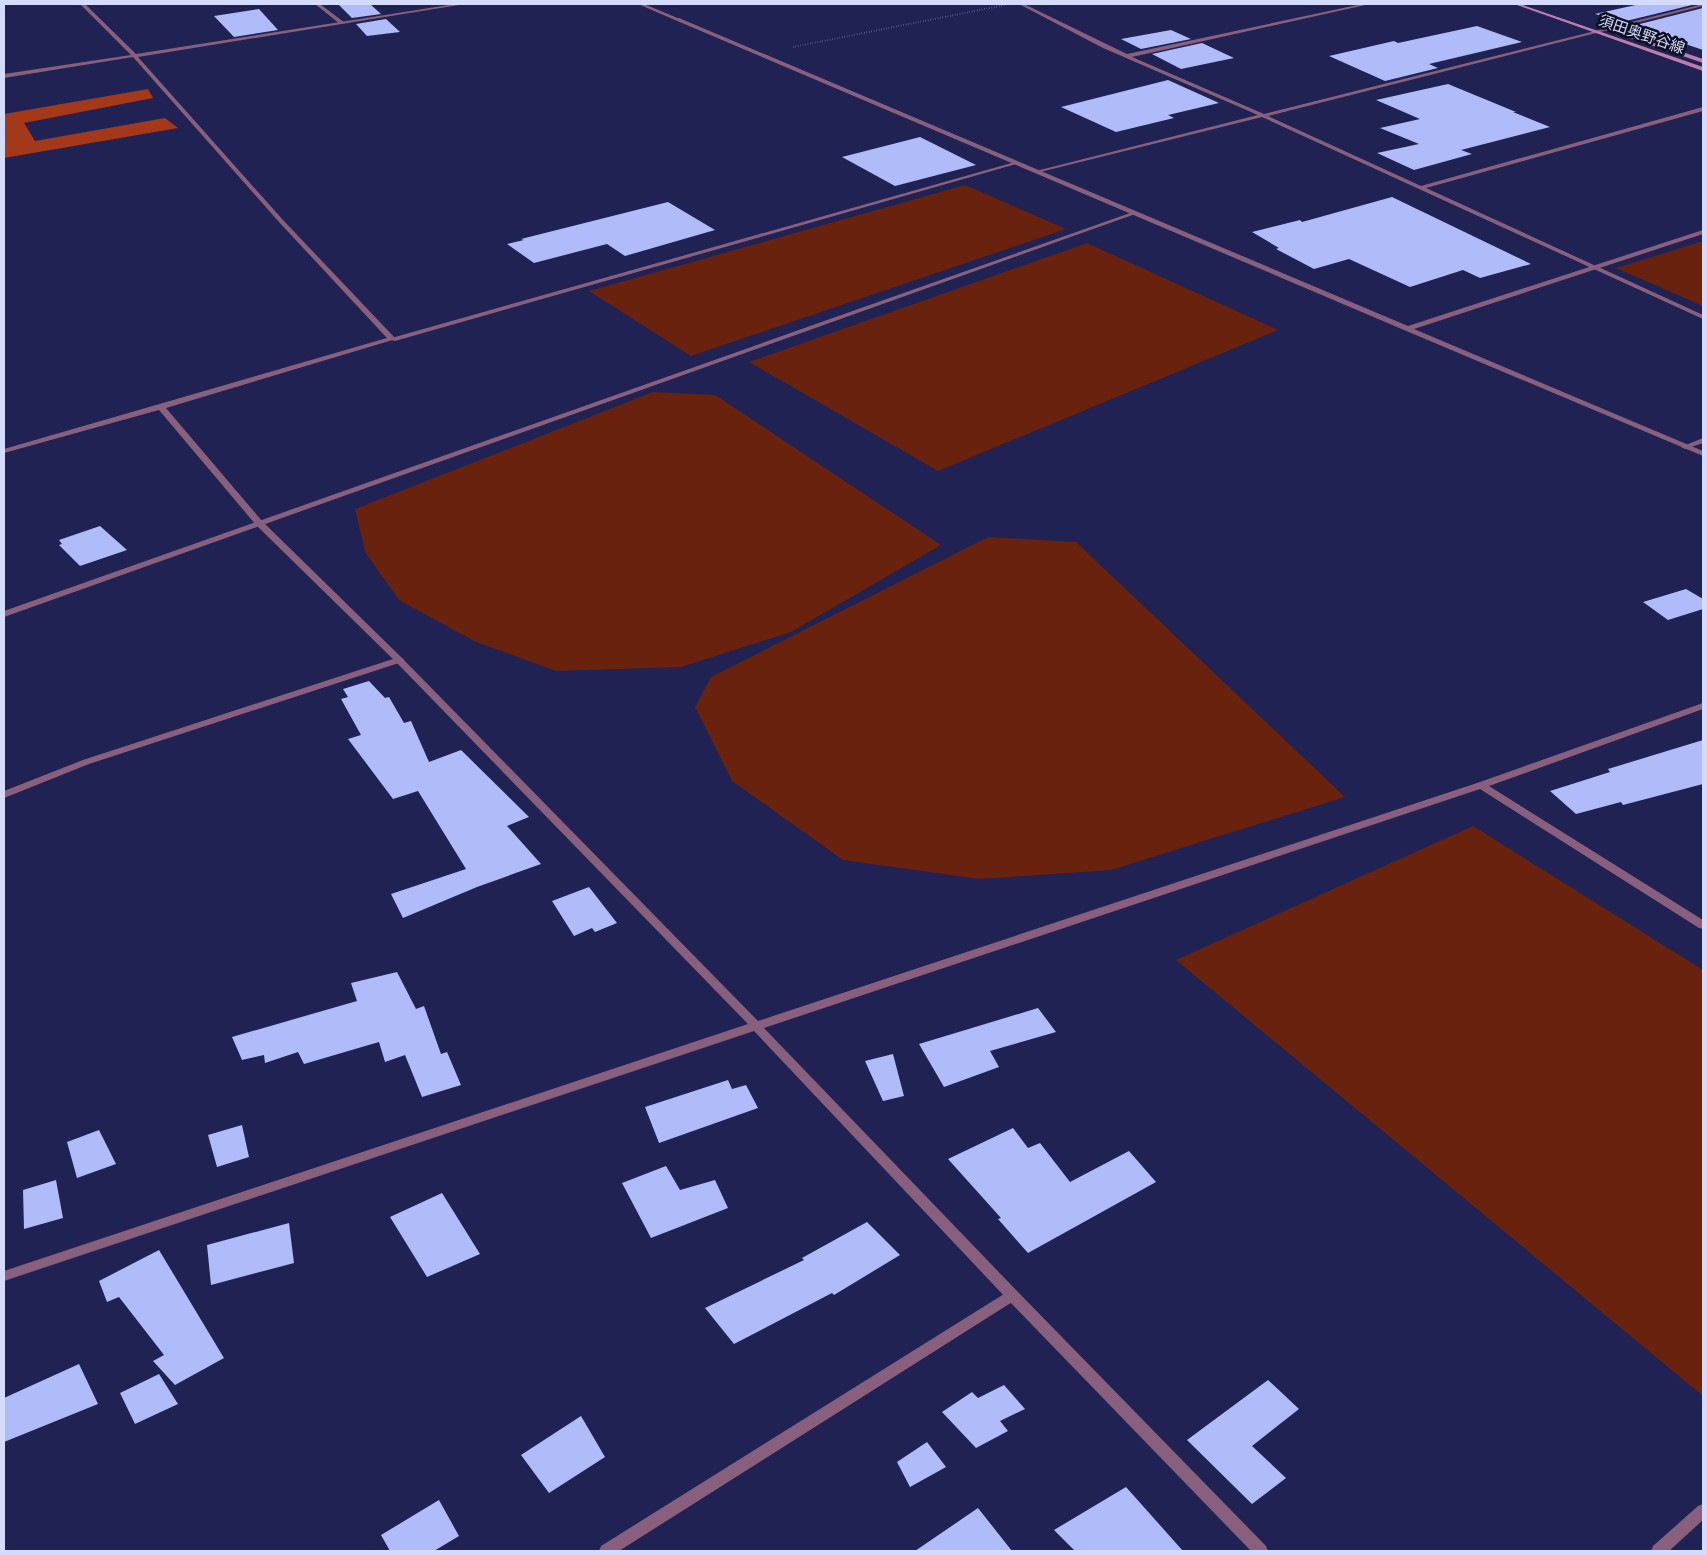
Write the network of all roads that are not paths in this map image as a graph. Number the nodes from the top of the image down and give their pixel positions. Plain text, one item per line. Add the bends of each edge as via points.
1 (82, 4) edge
2 (317, 4) edge
3 (464, 4) edge
4 (640, 4) edge
5 (1020, 4) edge
6 (1368, 4) edge
7 (1516, 4) edge
8 (1699, 4) edge
9 (1703, 5) edge
10 (342, 23) junction
11 (1601, 26) dead end
12 (1610, 29) junction
13 (1598, 32) junction
14 (1619, 32) dead end
15 (1629, 35) dead end
16 (134, 55) junction
17 (1127, 56) junction
18 (1703, 61) edge
19 (1703, 69) edge
20 (4, 76) edge
21 (1703, 109) edge
22 (1262, 115) junction
23 (1017, 163) junction
24 (1038, 172) junction
25 (1419, 188) junction
26 (1135, 214) junction
27 (1703, 232) edge
28 (1594, 266) junction
29 (1703, 317) edge
30 (1406, 329) junction
31 (392, 339) junction
32 (161, 407) junction
33 (1703, 440) edge
34 (1685, 447) junction
35 (4, 451) edge
36 (1703, 454) edge
37 (260, 523) junction
38 (4, 614) edge
39 (399, 660) junction
40 (1703, 706) edge
41 (1481, 785) junction
42 (4, 795) edge
43 (1703, 925) edge
44 (755, 1025) junction
45 (4, 1276) edge
46 (1012, 1295) junction
47 (1703, 1511) edge
48 (606, 1551) edge
49 (1261, 1551) edge
50 (1658, 1551) edge

1 - 16 street
2 - 10 street
3 - 10 street
4 - 23 street
5 - 17 street
6 - 17 street
7 - 13 main road, 須田奥野谷線
8 - 9 street
9 - 12 street
10 - 16 street
11 - 12 main road, 須田奥野谷線
12 - 13 street
12 - 14 main road, 須田奥野谷線
13 - 19 main road, 須田奥野谷線
13 - 22 street
15 - 18 main road, 須田奥野谷線
16 - 20 street
16 - 31 street via 281,221
17 - 22 street
21 - 25 street
22 - 24 street
22 - 25 street
23 - 24 street
23 - 31 street
24 - 26 street
25 - 28 street
26 - 30 street
26 - 37 street
27 - 28 street
28 - 29 street
28 - 30 street
30 - 34 street
31 - 32 street
32 - 35 street
32 - 37 street
33 - 34 street
34 - 36 street
37 - 38 street
37 - 39 street
39 - 42 street via 86,762
39 - 44 street
40 - 41 street
41 - 43 street
41 - 44 street
44 - 45 street
44 - 46 street
46 - 48 street
46 - 49 street
47 - 50 street

